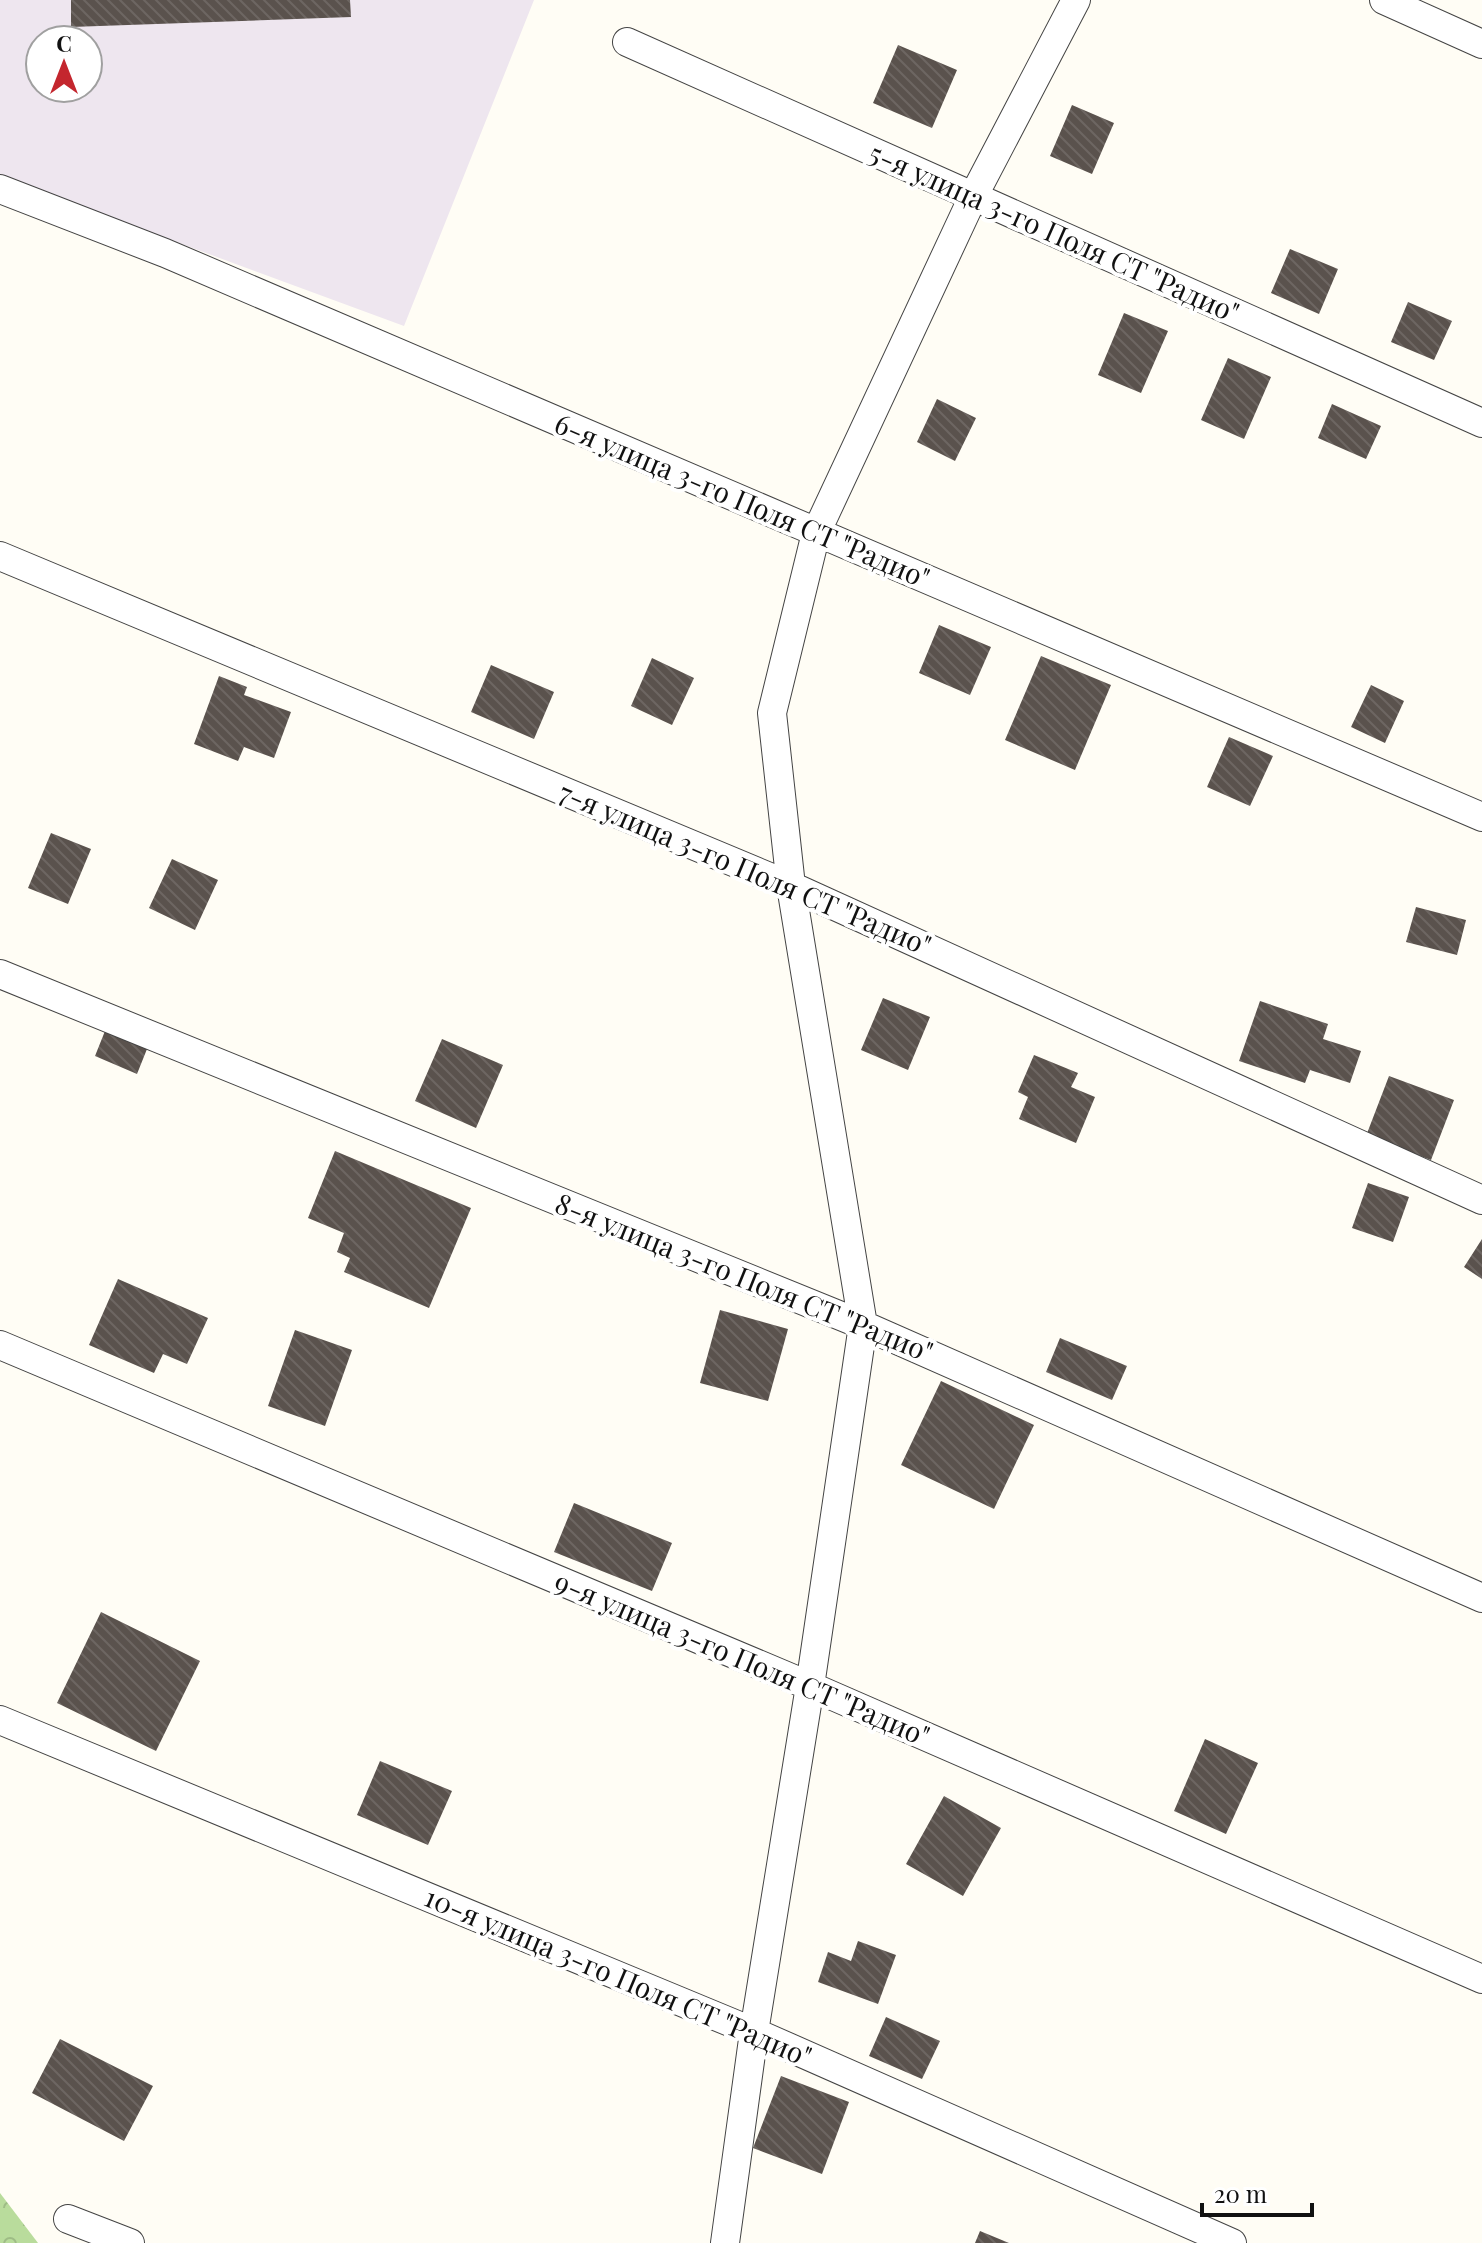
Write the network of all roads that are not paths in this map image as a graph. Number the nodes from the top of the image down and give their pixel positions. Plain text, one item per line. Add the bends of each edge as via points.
1 (1076, 0) edge
2 (1384, 0) edge
3 (627, 42) dead end
4 (1482, 44) edge
5 (0, 189) edge
6 (973, 197) junction
7 (1482, 423) edge
8 (816, 533) junction
9 (0, 556) edge
10 (1482, 817) edge
11 (791, 886) junction
12 (0, 974) edge
13 (1482, 1200) edge
14 (863, 1325) junction
15 (0, 1345) edge
16 (1482, 1598) edge
17 (810, 1686) junction
18 (0, 1720) edge
19 (1482, 1979) edge
20 (754, 2032) junction
21 (68, 2219) dead end
22 (130, 2243) edge
23 (725, 2243) edge
24 (1232, 2243) edge

1 - 6 street
2 - 4 street
3 - 6 street, 5-я улица 3-го Поля СТ "Радио"
5 - 8 street, 6-я улица 3-го Поля СТ "Радио" via 165,253
6 - 7 street, 5-я улица 3-го Поля СТ "Радио"
6 - 8 street
8 - 10 street, 6-я улица 3-го Поля СТ "Радио"
8 - 11 street via 772,713
9 - 11 street, 7-я улица 3-го Поля СТ "Радио"
11 - 13 street, 7-я улица 3-го Поля СТ "Радио"
11 - 14 street
12 - 14 street, 8-я улица 3-го Поля СТ "Радио"
14 - 16 street, 8-я улица 3-го Поля СТ "Радио"
14 - 17 street
15 - 17 street, 9-я улица 3-го Поля СТ "Радио"
17 - 19 street, 9-я улица 3-го Поля СТ "Радио"
17 - 20 street
18 - 20 street, 10-я улица 3-го Поля СТ "Радио"
20 - 23 street
20 - 24 street, 10-я улица 3-го Поля СТ "Радио"
21 - 22 street

